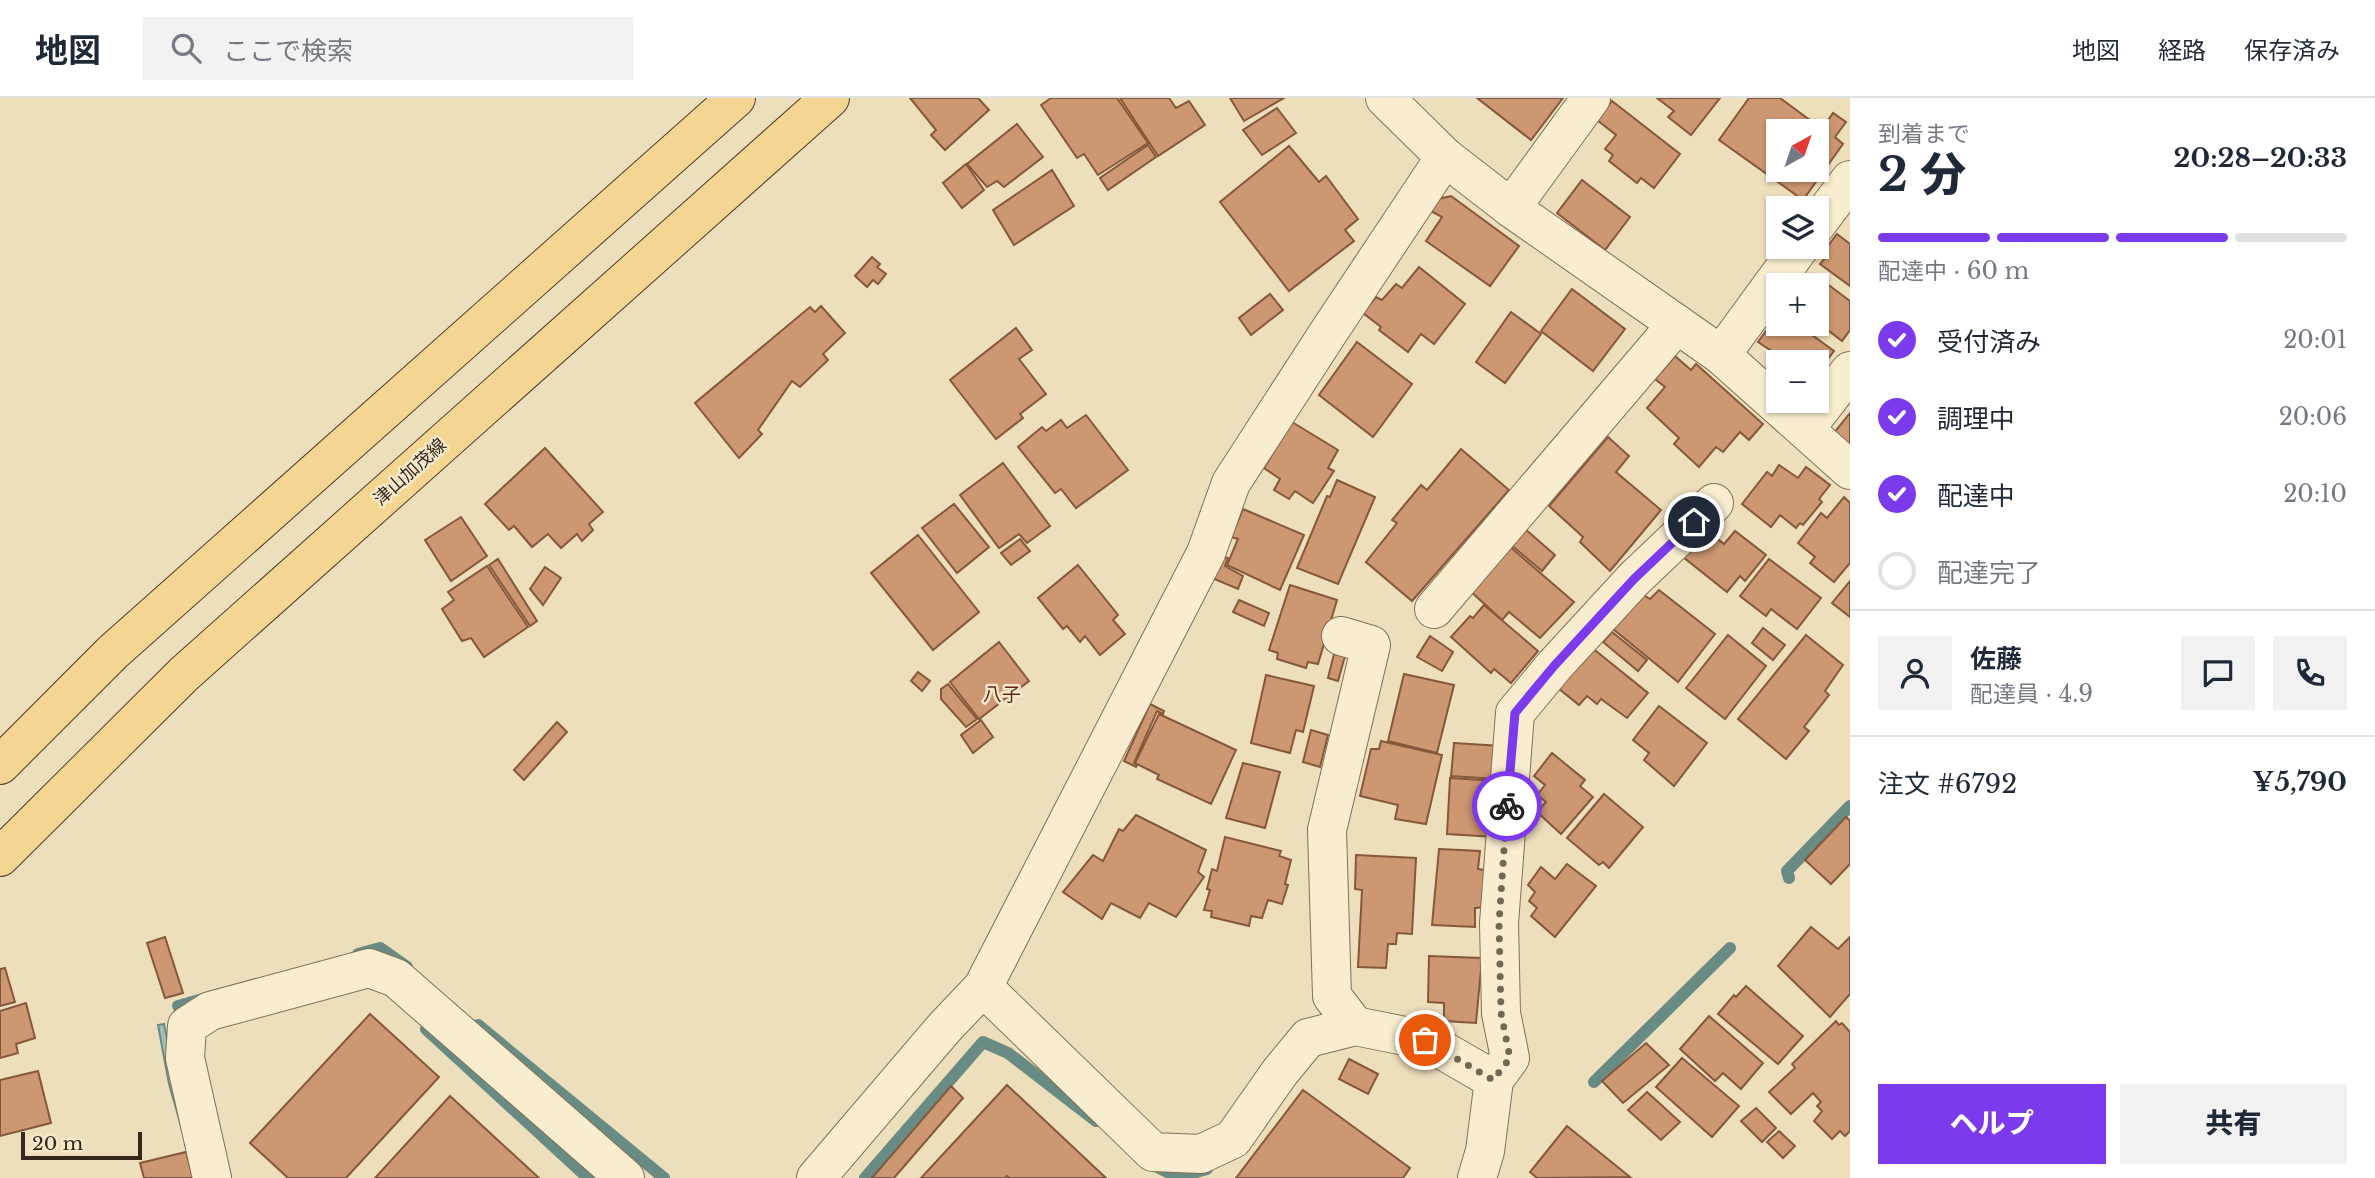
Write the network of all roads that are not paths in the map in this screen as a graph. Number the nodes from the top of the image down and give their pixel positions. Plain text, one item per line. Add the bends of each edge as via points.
1 (736, 98) edge
2 (830, 98) edge
3 (1385, 98) edge
4 (1591, 98) edge
5 (1446, 157) junction
6 (1850, 180) edge
7 (1511, 208) junction
8 (1829, 208) edge
9 (1791, 259) edge
10 (1677, 324) junction
11 (1721, 355) junction
12 (1850, 371) edge
13 (1805, 429) junction
14 (1850, 470) edge
15 (1714, 503) dead end
16 (1434, 609) dead end
17 (1341, 636) dead end
18 (0, 765) edge
19 (0, 858) edge
20 (983, 987) junction
21 (1356, 1026) junction
22 (1493, 1080) junction
23 (212, 1178) edge
24 (625, 1178) edge
25 (816, 1178) edge
26 (1477, 1178) edge

1 - 18 main road via 113,652
2 - 19 main road, 津山加茂線 via 184,674
3 - 5 street
4 - 7 street
5 - 7 street
5 - 20 street via 1231,483 1206,552
6 - 8 street
7 - 10 street
9 - 11 street
10 - 11 street
10 - 16 street
11 - 13 street
12 - 13 street
13 - 14 street
15 - 22 street via 1634,579 1515,713 1499,923 1501,1013 1510,1058
17 - 21 street via 1371,645 1328,830 1332,996
20 - 21 street via 1153,1152 1201,1154 1233,1139 1308,1038
20 - 25 street
21 - 22 street via 1425,1040
22 - 26 street via 1485,1151
23 - 24 street via 186,1058 187,1026 210,1011 369,968 396,978

